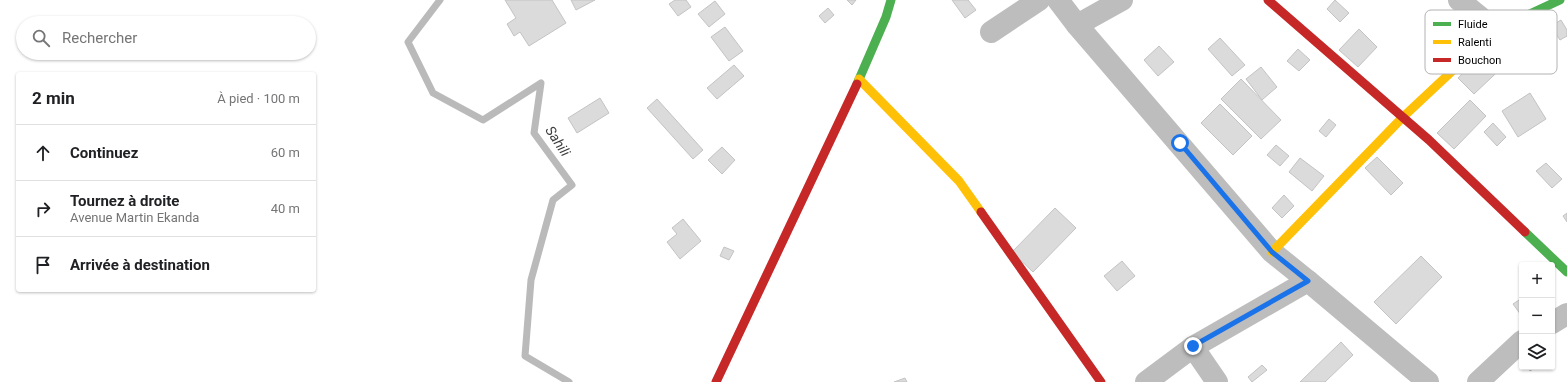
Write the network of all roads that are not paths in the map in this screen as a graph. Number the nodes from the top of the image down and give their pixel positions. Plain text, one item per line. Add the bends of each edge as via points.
1 (891, 0) edge
2 (1039, 0) edge
3 (1058, 0) edge
4 (1122, 0) edge
5 (1268, 0) edge
6 (1460, 0) edge
7 (1560, 0) edge
8 (1472, 10) edge
9 (1539, 10) edge
10 (1077, 25) junction
11 (992, 32) dead end
12 (1449, 74) edge
13 (859, 79) junction
14 (1403, 117) junction
15 (1272, 252) junction
16 (1567, 272) edge
17 (1308, 281) junction
18 (1567, 314) edge
19 (1555, 321) edge
20 (1519, 344) edge
21 (1193, 346) junction
22 (716, 382) edge
23 (1101, 382) edge
24 (1146, 382) edge
25 (1217, 382) edge
26 (1428, 382) edge
27 (1478, 382) edge

1 - 13 street
2 - 11 street
3 - 10 street
4 - 10 street
5 - 14 street
6 - 8 street
7 - 9 street
10 - 15 street
12 - 14 street
13 - 22 street
13 - 23 street via 959,182
14 - 15 street
14 - 16 street
15 - 17 street
17 - 21 street
17 - 26 street
18 - 19 street
20 - 27 street
21 - 24 street
21 - 25 street

